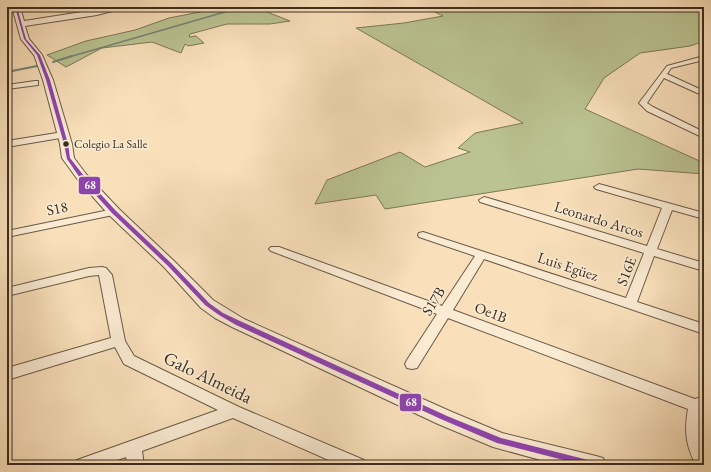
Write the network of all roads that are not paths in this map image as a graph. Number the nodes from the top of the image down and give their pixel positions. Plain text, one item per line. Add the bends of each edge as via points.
1 (123, 7) edge
2 (94, 10) edge
3 (15, 13) edge
4 (704, 58) edge
5 (696, 59) junction
6 (704, 63) edge
7 (665, 76) junction
8 (35, 83) dead end
9 (7, 87) edge
10 (704, 94) edge
11 (64, 135) junction
12 (704, 135) edge
13 (7, 144) edge
14 (599, 187) dead end
15 (484, 200) dead end
16 (668, 206) junction
17 (114, 212) junction
18 (704, 216) edge
19 (7, 234) edge
20 (423, 235) dead end
21 (274, 249) dead end
22 (650, 250) junction
23 (481, 255) junction
24 (704, 266) edge
25 (7, 292) edge
26 (630, 303) junction
27 (445, 312) junction
28 (704, 329) edge
29 (118, 341) junction
30 (412, 364) dead end
31 (7, 374) edge
32 (700, 404) edge
33 (234, 411) junction
34 (133, 448) junction
35 (83, 465) edge
36 (136, 465) edge
37 (358, 465) edge
38 (596, 465) edge
39 (704, 465) edge

1 - 2 street
2 - 3 street
3 - 11 street via 25,39 38,55
4 - 5 street
5 - 6 street
5 - 7 street via 669,67
7 - 10 street
7 - 12 street via 643,103 650,109
8 - 9 street
11 - 13 street
11 - 17 street via 68,158
14 - 16 street
15 - 22 street, Leonardo Arcos
16 - 18 street
16 - 22 street, S16E
17 - 19 street, S18
17 - 38 street via 207,304 222,314 452,421 500,440
20 - 23 street, Luis Egüez
21 - 27 street, Oe1B
22 - 24 street, Leonardo Arcos
22 - 26 street, S16E
23 - 26 street, Luis Egüez
23 - 27 street, S17B
25 - 29 street, Galo Almeida via 102,271 106,275
26 - 28 street, Luis Egüez
27 - 30 street, S17B
27 - 32 street, Oe1B
29 - 31 street
29 - 33 street, Galo Almeida via 129,360
32 - 39 street via 692,436
33 - 34 street
33 - 37 street, Galo Almeida
34 - 35 street
34 - 36 street

